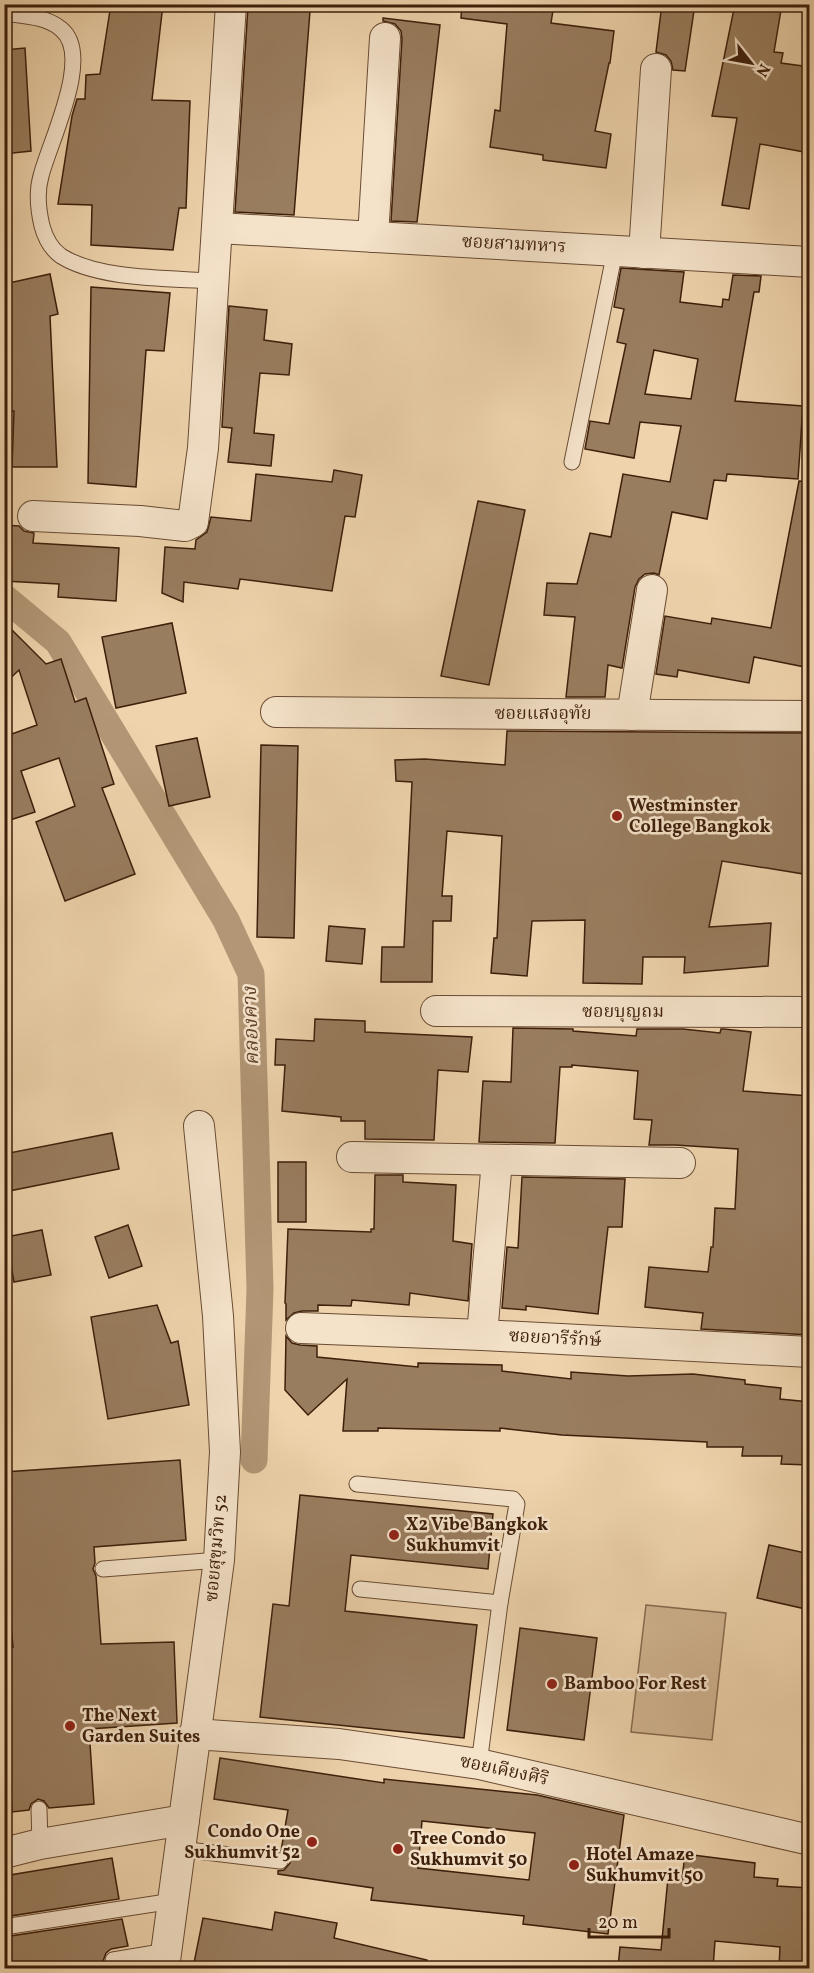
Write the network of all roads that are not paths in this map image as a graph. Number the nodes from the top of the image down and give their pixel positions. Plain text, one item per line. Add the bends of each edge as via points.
1 (231, 4) edge
2 (4, 13) edge
3 (385, 38) dead end
4 (656, 69) dead end
5 (218, 228) junction
6 (373, 237) junction
7 (630, 252) junction
8 (810, 262) edge
9 (213, 281) junction
10 (572, 462) dead end
11 (33, 516) dead end
12 (652, 590) dead end
13 (276, 712) dead end
14 (632, 715) junction
15 (810, 716) edge
16 (436, 1011) dead end
17 (810, 1012) edge
18 (199, 1126) dead end
19 (352, 1157) dead end
20 (497, 1160) junction
21 (680, 1163) dead end
22 (301, 1328) dead end
23 (482, 1335) junction
24 (810, 1352) edge
25 (357, 1484) dead end
26 (219, 1560) junction
27 (103, 1569) dead end
28 (360, 1588) dead end
29 (500, 1603) junction
30 (194, 1734) junction
31 (479, 1764) junction
32 (39, 1809) dead end
33 (182, 1834) junction
34 (810, 1840) edge
35 (40, 1844) junction
36 (4, 1853) edge
37 (280, 1861) dead end
38 (173, 1900) junction
39 (4, 1927) edge
40 (113, 1960) dead end
41 (166, 1960) edge

1 - 5 street
2 - 9 lane via 41,19 60,27 71,42 74,63 70,87 40,178 38,208 51,246 87,268 133,276
3 - 6 street
4 - 7 street
5 - 6 street, ซอยสามทหาร
5 - 9 street
6 - 7 street, ซอยสามทหาร
7 - 8 street, ซอยสามทหาร
7 - 10 lane
9 - 11 street via 203,448 191,524
12 - 14 street
13 - 14 street, ซอยแสงอุทัย
14 - 15 street, ซอยแสงอุทัย
16 - 17 street, ซอยบุญถม
18 - 26 street, ซอยสุขุมวิท 52 via 222,1376 225,1452
19 - 20 street
20 - 21 street
20 - 23 street
22 - 23 street, ซอยอารีรักษ์
23 - 24 street, ซอยอารีรักษ์
25 - 29 lane via 513,1499 517,1505
26 - 27 lane
26 - 30 street, ซอยสุขุมวิท 52
28 - 29 lane
29 - 31 lane
30 - 31 street, ซอยเคียงศิริ via 339,1744
30 - 33 street, ซอยสุขุมวิท 52
31 - 34 street, ซอยเคียงศิริ
32 - 35 lane
33 - 35 street
33 - 37 lane
33 - 38 street, ซอยสุขุมวิท 52
35 - 36 street
38 - 39 lane
38 - 41 street, ซอยสุขุมวิท 52
40 - 41 lane

